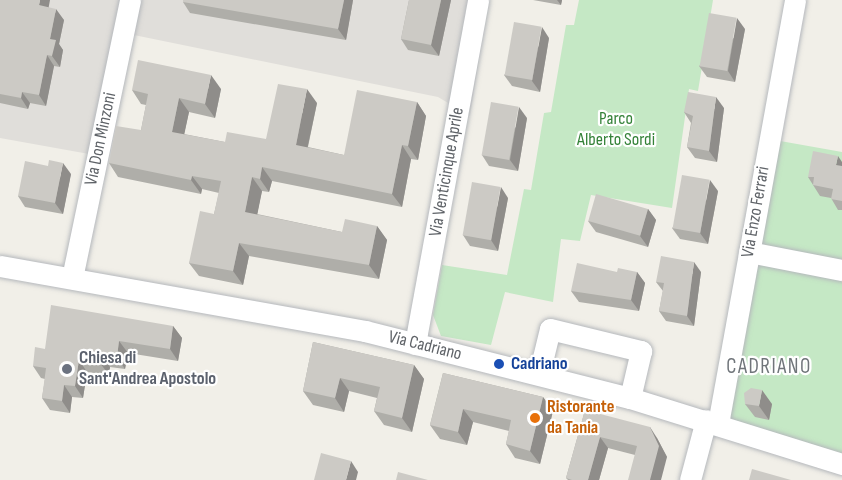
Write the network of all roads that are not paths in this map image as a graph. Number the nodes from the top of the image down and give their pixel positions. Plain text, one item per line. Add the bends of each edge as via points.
1 (130, 0) edge
2 (478, 0) edge
3 (795, 0) edge
4 (749, 252) junction
5 (0, 266) edge
6 (842, 270) edge
7 (72, 278) junction
8 (415, 344) junction
9 (539, 374) junction
10 (630, 398) junction
11 (712, 422) junction
12 (842, 464) edge
13 (690, 480) edge

1 - 7 street, Via Don Minzoni
2 - 8 street, Via Venticinque Aprile
3 - 4 street, Via Enzo Ferrari
4 - 6 street
4 - 11 street, Via Enzo Ferrari
5 - 7 street, Via Cadriano
7 - 8 street, Via Cadriano via 365,331
8 - 9 street, Via Cadriano
9 - 10 street, Via Cadriano
9 - 10 street via 550,329 641,351
10 - 11 street, Via Cadriano
11 - 12 street, Via Cadriano
11 - 13 street, Via Enzo Ferrari

